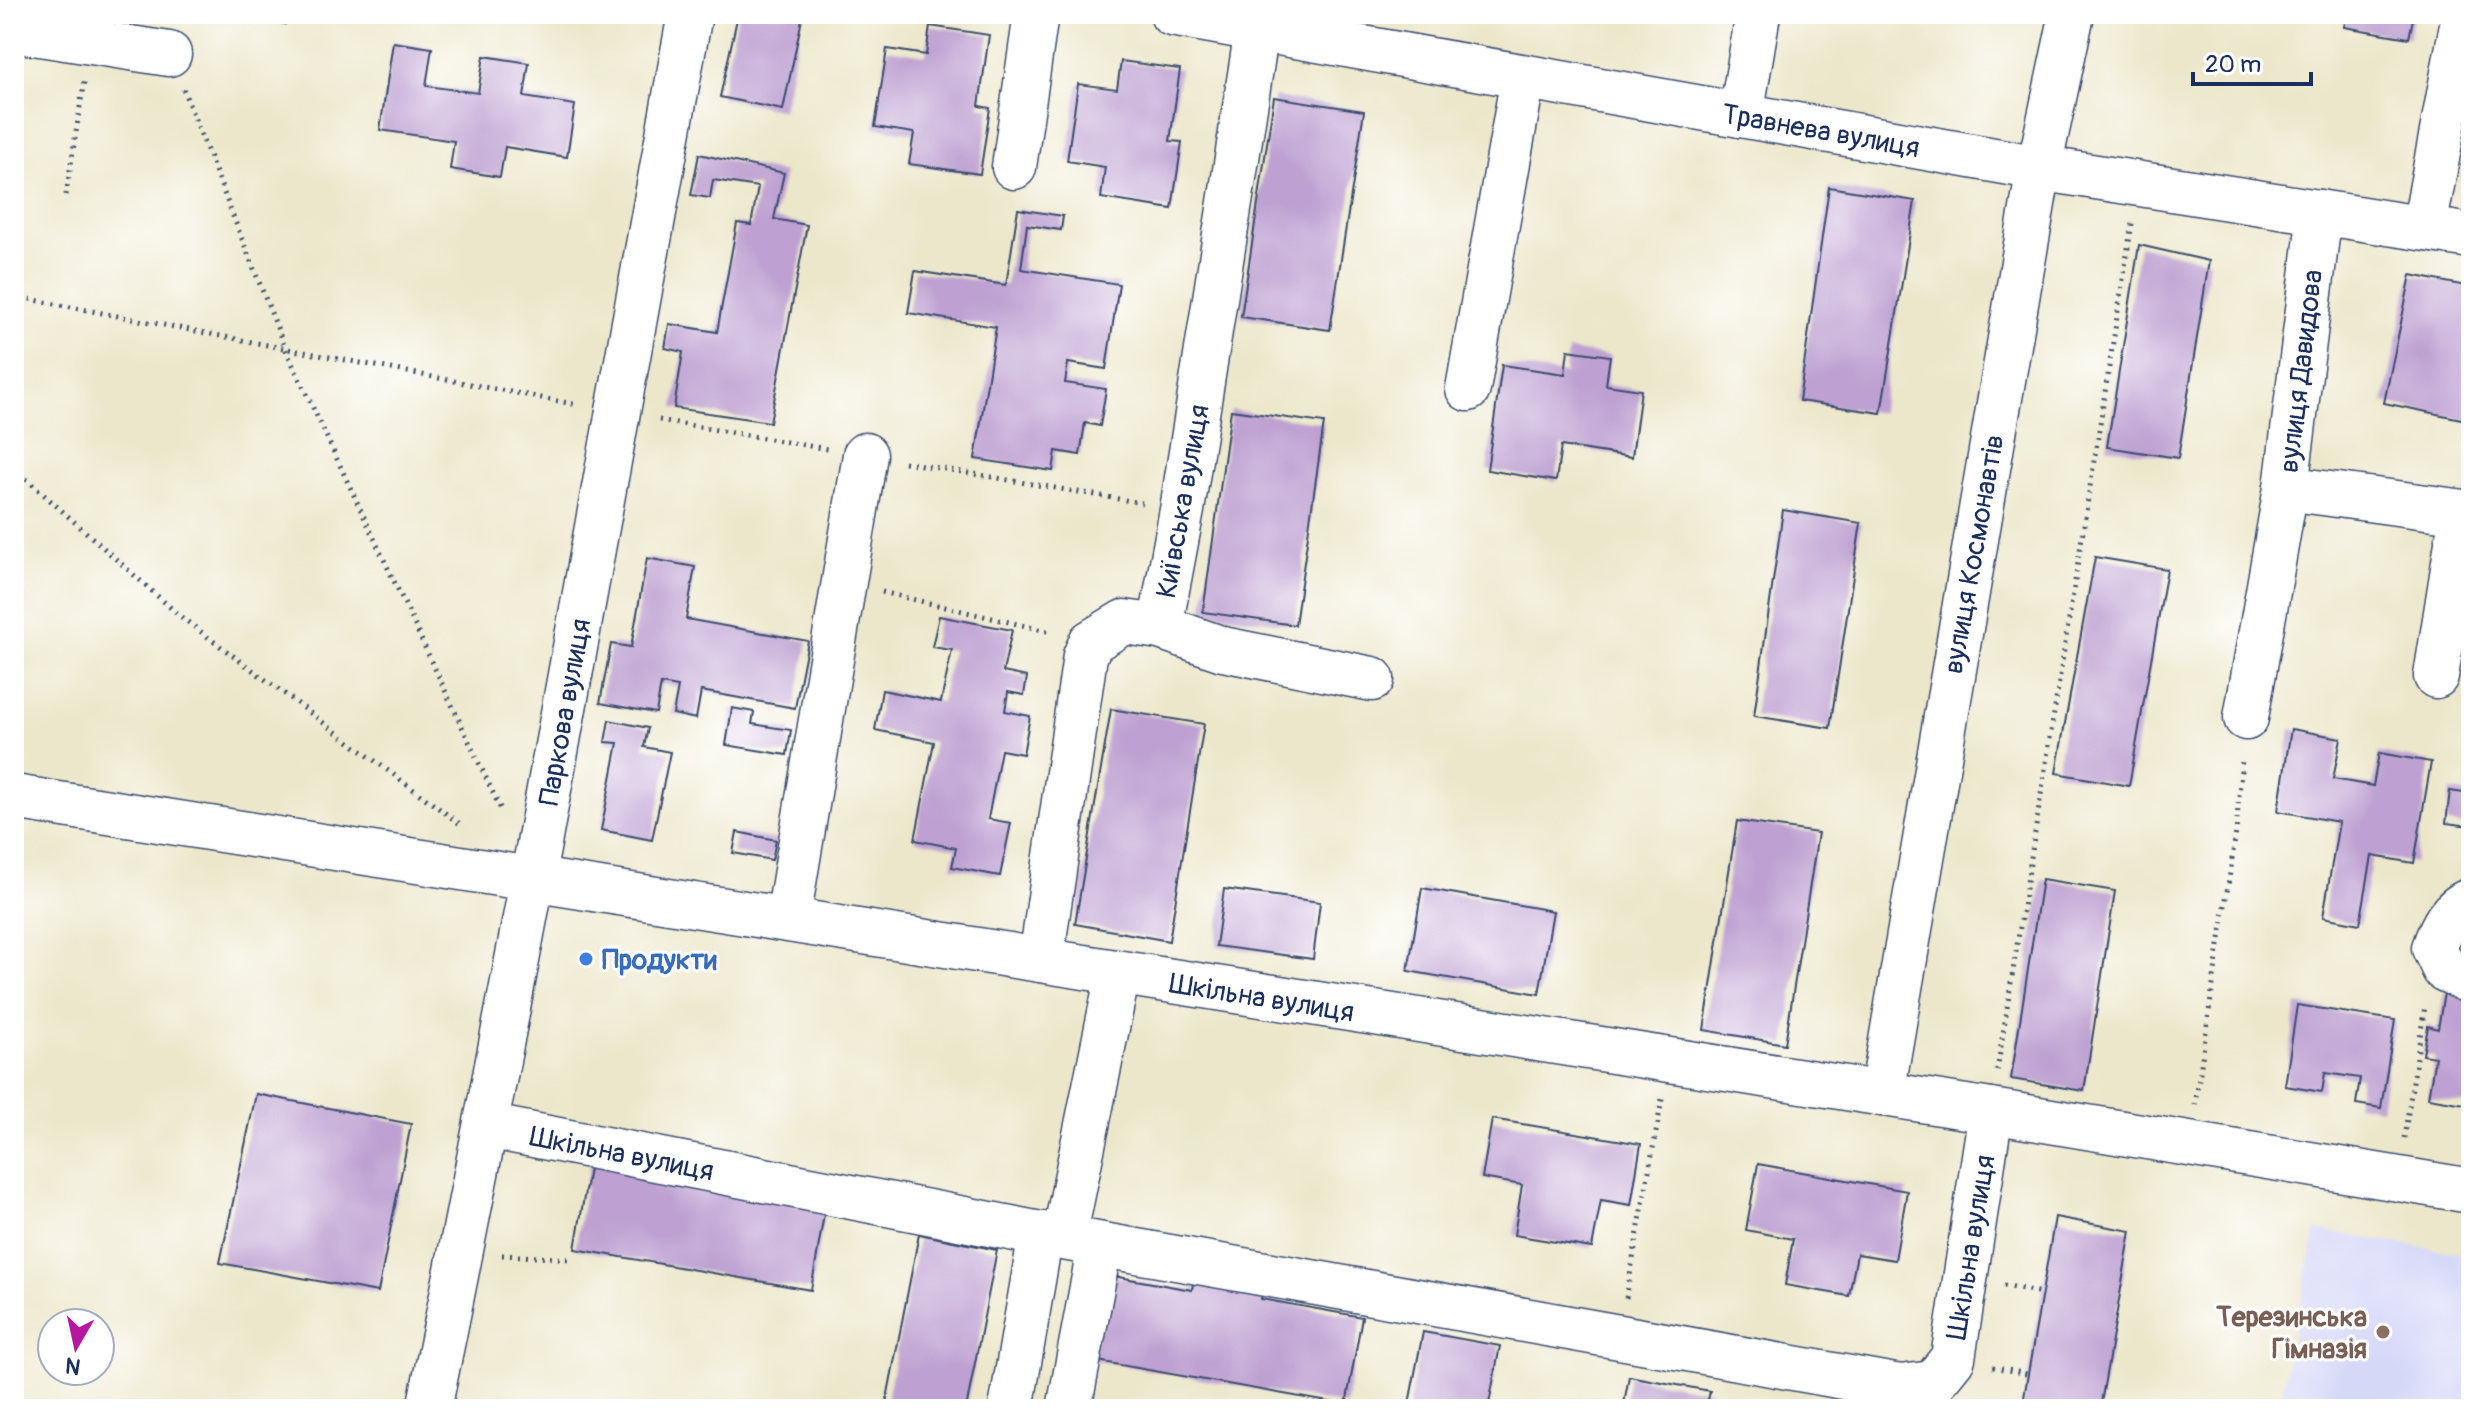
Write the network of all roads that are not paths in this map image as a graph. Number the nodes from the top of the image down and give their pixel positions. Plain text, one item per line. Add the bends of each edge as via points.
1 (690, 14) edge
2 (1036, 14) edge
3 (1172, 14) edge
4 (1758, 14) edge
5 (2072, 14) edge
6 (2464, 14) edge
7 (14, 30) edge
8 (1257, 30) junction
9 (1360, 31) edge
10 (169, 54) road end
11 (1523, 77) junction
12 (1741, 115) junction
13 (1014, 167) dead end
14 (2039, 168) junction
15 (2320, 212) junction
16 (2424, 228) junction
17 (2471, 236) edge
18 (1468, 389) dead end
19 (865, 455) dead end
20 (2286, 488) junction
21 (2466, 512) edge
22 (1160, 627) junction
23 (2436, 676) dead end
24 (1372, 679) dead end
25 (2246, 718) road end
26 (14, 797) edge
27 (533, 879) junction
28 (2471, 900) edge
29 (788, 919) junction
30 (1041, 960) junction
31 (1118, 974) junction
32 (2471, 982) edge
33 (1882, 1094) junction
34 (1991, 1111) junction
35 (487, 1126) junction
36 (2471, 1191) edge
37 (1068, 1239) junction
38 (1830, 1392) edge
39 (429, 1409) edge
40 (1011, 1409) edge
41 (1069, 1409) edge

1 - 27 street, Паркова вулиця
2 - 13 street
3 - 8 street, Травнева вулиця
4 - 12 street
5 - 14 street, вулиця Космонавтів
6 - 16 street
7 - 10 street
8 - 9 street, Травнева вулиця
8 - 22 street, Київська вулиця
9 - 11 street, Травнева вулиця
11 - 12 street, Травнева вулиця
11 - 18 street
12 - 14 street, Травнева вулиця
14 - 15 street, Травнева вулиця
14 - 33 street, вулиця Космонавтів
15 - 16 street, Травнева вулиця
15 - 20 street, вулиця Давидова
16 - 17 street, Травнева вулиця
19 - 29 street
20 - 21 street, вулиця Давидова
20 - 25 street
21 - 23 street
22 - 24 street via 1223,649
22 - 30 street, Київська вулиця via 1124,622 1091,642 1085,656
26 - 27 street, Шкільна вулиця
27 - 29 street, Шкільна вулиця
27 - 35 street, Паркова вулиця
28 - 32 street via 2441,925 2434,948 2444,969
29 - 30 street, Шкільна вулиця
30 - 31 street, Шкільна вулиця
31 - 33 street, Шкільна вулиця
31 - 37 street
33 - 34 street, Шкільна вулиця
34 - 36 street, Шкільна вулиця
34 - 38 street, Шкільна вулиця via 1953,1358 1933,1383
35 - 37 street, Шкільна вулиця
35 - 39 street, Паркова вулиця
37 - 38 street, Шкільна вулиця via 1619,1339
37 - 40 street
37 - 41 street

